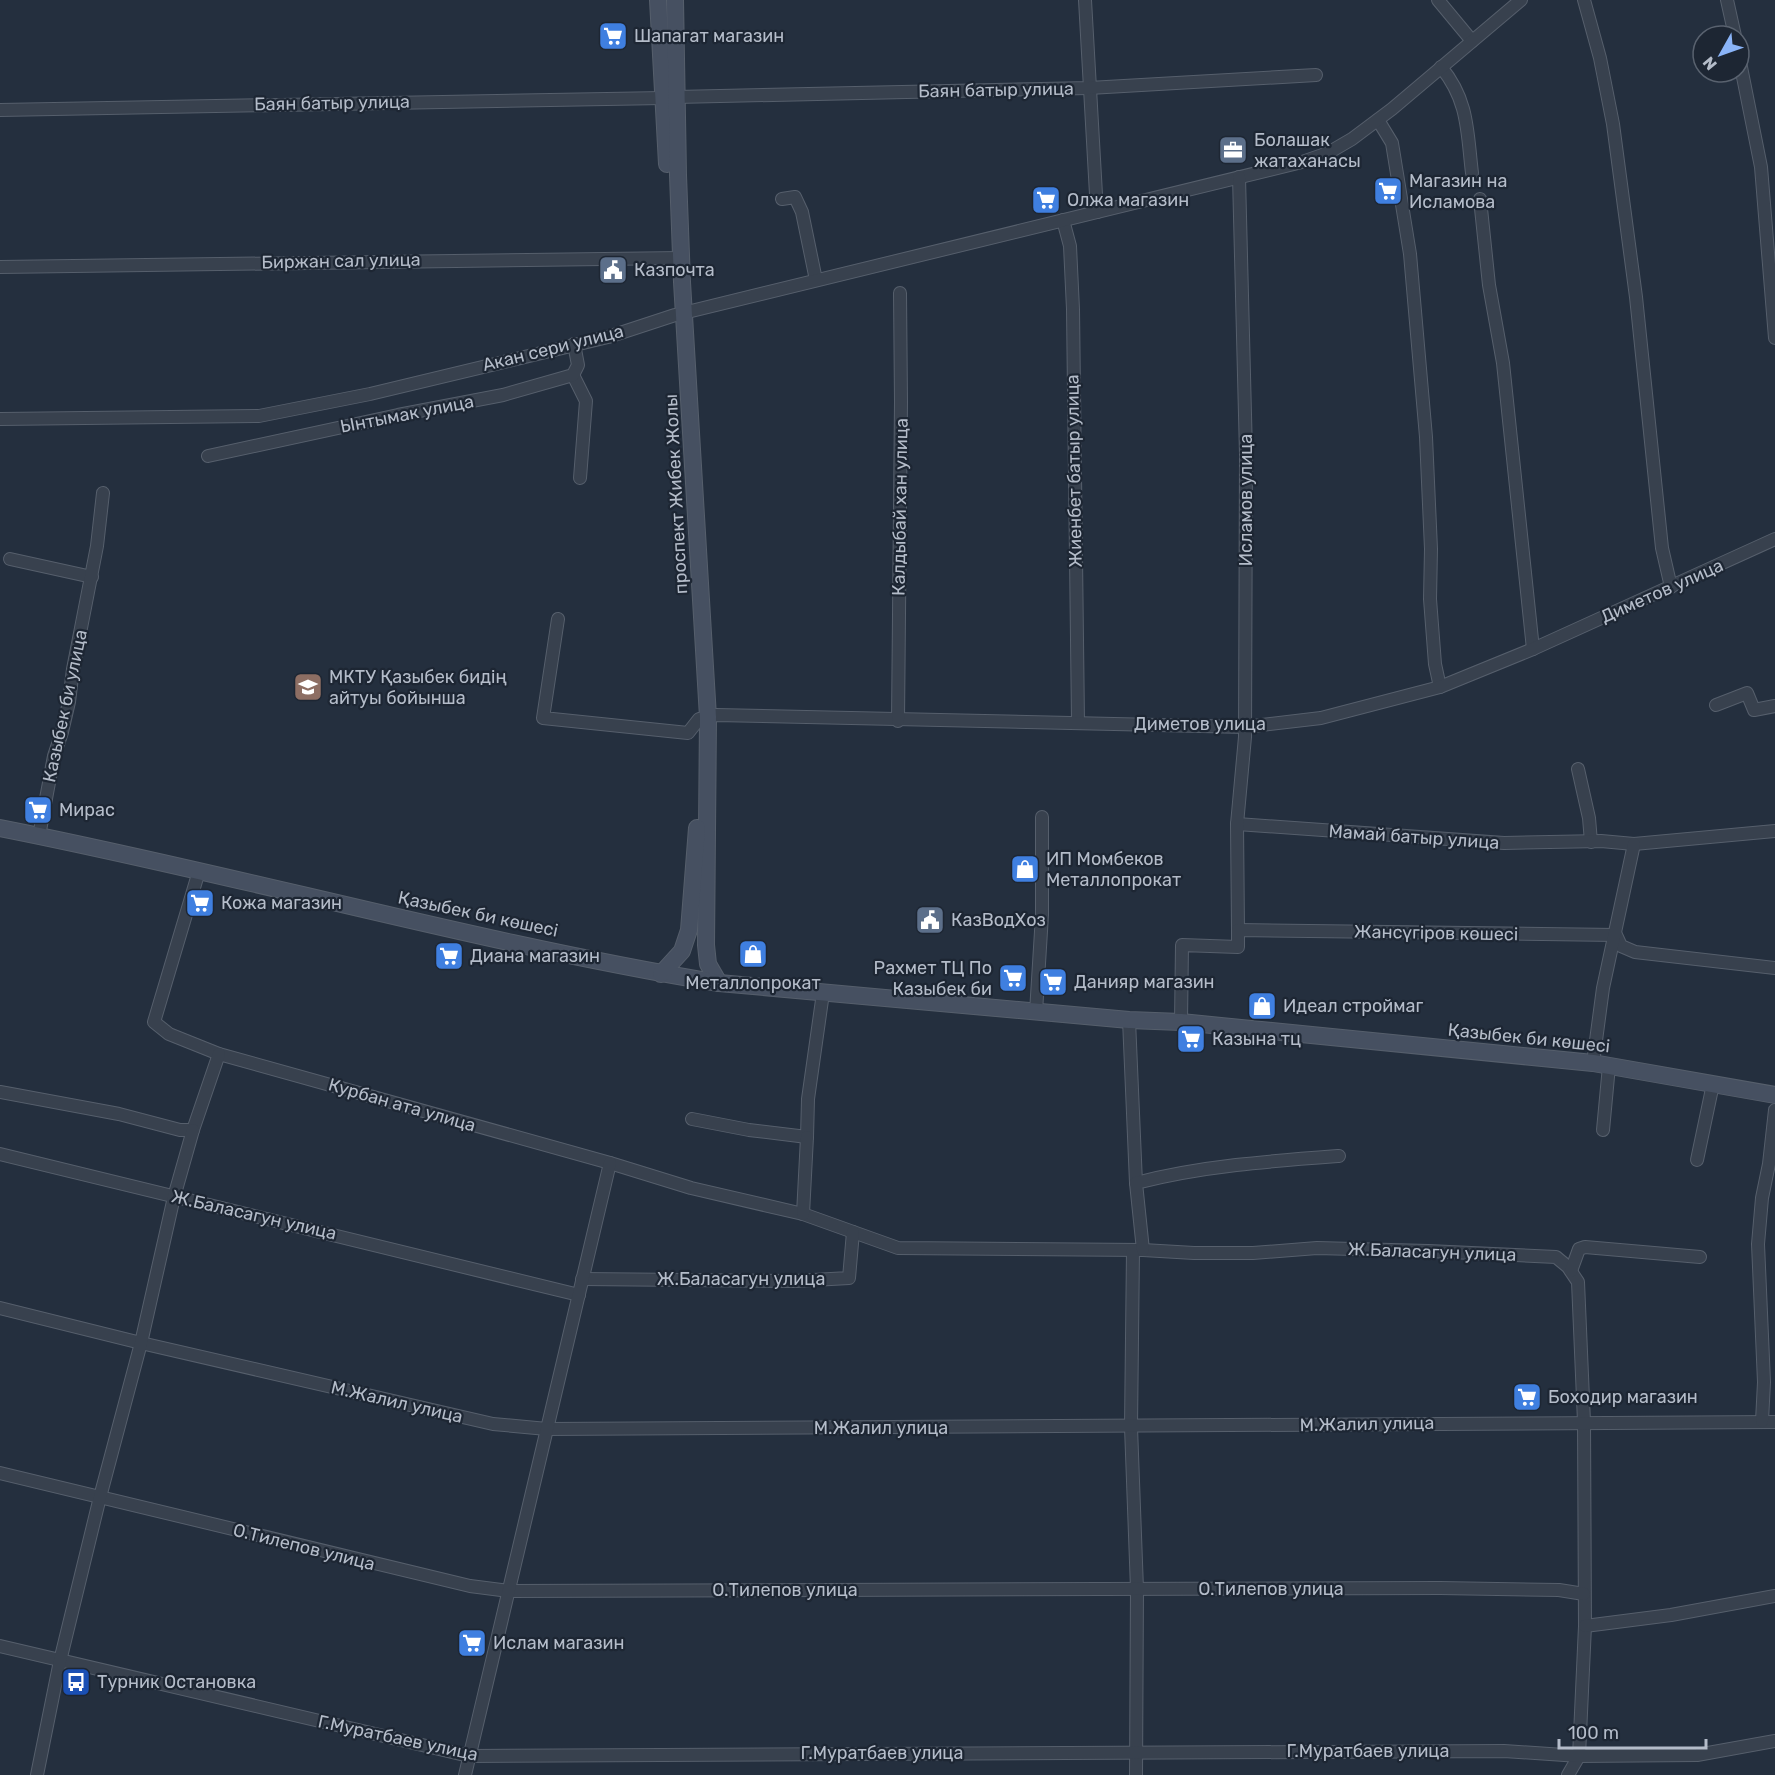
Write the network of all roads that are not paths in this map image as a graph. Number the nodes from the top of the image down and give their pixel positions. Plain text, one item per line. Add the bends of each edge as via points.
1 (658, 0) edge
2 (675, 0) edge
3 (1086, 0) edge
4 (1438, 0) edge
5 (1521, 0) edge
6 (1584, 0) edge
7 (1727, 0) edge
8 (1732, 24) edge
9 (1472, 41) junction
10 (1441, 67) junction
11 (1316, 75) dead end
12 (1744, 84) edge
13 (1089, 88) junction
14 (670, 98) junction
15 (0, 110) edge
16 (1378, 120) junction
17 (1472, 173) dead end
18 (1239, 177) junction
19 (782, 199) dead end
20 (1480, 199) dead end
21 (1097, 212) junction
22 (1063, 220) junction
23 (676, 258) junction
24 (0, 267) edge
25 (816, 280) junction
26 (900, 293) dead end
27 (680, 314) junction
28 (1775, 338) edge
29 (574, 344) junction
30 (573, 375) junction
31 (0, 418) edge
32 (208, 456) dead end
33 (580, 478) dead end
34 (103, 493) dead end
35 (1775, 539) edge
36 (9, 559) dead end
37 (92, 577) junction
38 (1671, 587) junction
39 (558, 620) dead end
40 (1533, 649) junction
41 (1440, 687) junction
42 (1716, 705) dead end
43 (1775, 706) edge
44 (703, 718) junction
45 (897, 721) junction
46 (1078, 722) junction
47 (1245, 728) junction
48 (1578, 769) dead end
49 (1042, 817) dead end
50 (1237, 824) junction
51 (0, 828) edge
52 (1775, 831) edge
53 (39, 836) junction
54 (1591, 842) junction
55 (1634, 844) junction
56 (199, 872) junction
57 (1238, 930) junction
58 (1616, 935) junction
59 (1775, 968) edge
60 (661, 974) junction
61 (719, 983) junction
62 (823, 993) junction
63 (1036, 1012) junction
64 (1129, 1020) junction
65 (1181, 1022) junction
66 (219, 1054) junction
67 (1601, 1064) junction
68 (1713, 1083) junction
69 (0, 1092) edge
70 (1775, 1095) edge
71 (1775, 1110) edge
72 (692, 1119) dead end
73 (194, 1130) junction
74 (1603, 1130) dead end
75 (807, 1137) junction
76 (0, 1154) edge
77 (1339, 1156) dead end
78 (1697, 1160) dead end
79 (610, 1163) junction
80 (1136, 1183) junction
81 (174, 1197) junction
82 (803, 1214) junction
83 (853, 1232) junction
84 (1138, 1250) junction
85 (1700, 1257) dead end
86 (1571, 1271) junction
87 (582, 1280) junction
88 (579, 1295) junction
89 (0, 1308) edge
90 (141, 1343) junction
91 (1762, 1421) junction
92 (1584, 1422) junction
93 (1775, 1422) edge
94 (1131, 1426) junction
95 (547, 1429) junction
96 (0, 1473) edge
97 (100, 1497) junction
98 (1137, 1589) junction
99 (509, 1591) junction
100 (1584, 1594) junction
101 (1775, 1596) edge
102 (1585, 1626) junction
103 (0, 1646) edge
104 (60, 1661) junction
105 (1775, 1741) edge
106 (1136, 1752) junction
107 (469, 1756) junction
108 (1579, 1756) junction
109 (37, 1775) edge
110 (465, 1775) edge
111 (1136, 1775) edge
112 (1568, 1775) edge

1 - 14 main road, проспект Жибек Жолы
2 - 14 main road, проспект Жибек Жолы
3 - 13 street
4 - 9 street
5 - 9 street, Акан сери улица
6 - 38 street via 1613,124 1662,548
7 - 8 street
9 - 10 street, Акан сери улица
10 - 16 street, Акан сери улица
10 - 17 street via 1464,105
11 - 13 street, Баян батыр улица
12 - 28 street via 1761,166
13 - 14 street, Баян батыр улица
13 - 21 street
14 - 15 street, Баян батыр улица
14 - 23 main road, проспект Жибек Жолы
16 - 18 street, Акан сери улица via 1328,153
16 - 41 street via 1392,143 1410,254 1426,437 1430,599
18 - 21 street, Акан сери улица
18 - 47 street, Исламов улица via 1246,454
19 - 25 street via 795,196 802,212
20 - 40 street via 1504,374
21 - 22 street, Акан сери улица
22 - 25 street, Акан сери улица
22 - 46 street, Жиенбет батыр улица via 1070,246 1073,309
23 - 24 street, Биржан сал улица
23 - 27 main road, проспект Жибек Жолы
25 - 27 street, Акан сери улица
26 - 45 street, Калдыбай хан улица
27 - 29 street, Акан сери улица
27 - 44 main road, проспект Жибек Жолы
29 - 30 street via 578,365
29 - 31 street, Акан сери улица via 370,394 259,416
30 - 32 street, Ынтымак улица via 502,395
30 - 33 street via 586,401
34 - 37 street, Казыбек би улица
35 - 38 street, Диметов улица
36 - 37 street
37 - 53 street, Казыбек би улица
38 - 40 street, Диметов улица
39 - 44 street via 543,718 688,733
40 - 41 street, Диметов улица
41 - 47 street, Диметов улица via 1321,718
42 - 43 street via 1747,693 1754,710
44 - 45 street, Диметов улица via 716,715
44 - 60 main road, проспект Жибек Жолы via 689,930 682,951
44 - 61 main road, проспект Жибек Жолы via 706,945 708,964
45 - 46 street, Диметов улица
46 - 47 street, Диметов улица
47 - 50 street, Исламов улица
48 - 54 street
49 - 63 street via 1042,915
50 - 54 street, Мамай батыр улица via 1504,843
50 - 57 street, Исламов улица
51 - 53 main road, Қазыбек би көшесі
52 - 55 street, Мамай батыр улица
53 - 56 main road, Қазыбек би көшесі
54 - 55 street, Мамай батыр улица
55 - 58 street
56 - 60 main road, Қазыбек би көшесі
56 - 66 street via 153,1022 169,1034
57 - 58 street, Жансүгіров көшесі
57 - 65 street via 1238,946 1182,945
58 - 59 street via 1621,946 1635,952
58 - 67 street via 1603,988
60 - 61 main road, Қазыбек би көшесі
61 - 62 main road, Қазыбек би көшесі
62 - 63 main road, Қазыбек би көшесі
62 - 75 street via 808,1099
63 - 64 main road, Қазыбек би көшесі
64 - 65 main road, Қазыбек би көшесі
64 - 80 street
65 - 67 main road, Қазыбек би көшесі
66 - 73 street
66 - 79 street, Курбан ата улица
67 - 68 main road, Қазыбек би көшесі
67 - 74 street
68 - 70 main road, Қазыбек би көшесі
68 - 78 street
69 - 73 street
71 - 91 street via 1758,1244
72 - 75 street
73 - 81 street
75 - 82 street
76 - 81 street, Ж.Баласагун улица
77 - 80 street via 1211,1168
79 - 82 street, Курбан ата улица via 692,1188
79 - 87 street
80 - 84 street
81 - 88 street, Ж.Баласагун улица
81 - 90 street
82 - 83 street, Курбан ата улица
83 - 84 street, Ж.Баласагун улица via 898,1248
83 - 87 street, Ж.Баласагун улица via 849,1278
84 - 86 street, Ж.Баласагун улица via 1253,1253 1317,1248 1556,1257
84 - 94 street
85 - 86 street via 1585,1247 1579,1249
86 - 92 street via 1578,1282
87 - 88 street
88 - 95 street
89 - 90 street, М.Жалил улица
90 - 95 street, М.Жалил улица via 493,1424
90 - 97 street
91 - 92 street, М.Жалил улица
91 - 93 street, М.Жалил улица
92 - 94 street, М.Жалил улица
92 - 100 street
94 - 95 street, М.Жалил улица
94 - 98 street
95 - 99 street
96 - 97 street, О.Тилепов улица
97 - 99 street, О.Тилепов улица via 470,1586
97 - 104 street
98 - 99 street, О.Тилепов улица
98 - 100 street, О.Тилепов улица via 1440,1588
98 - 106 street
99 - 107 street
100 - 102 street
101 - 102 street
102 - 108 street
103 - 104 street, Г.Муратбаев улица
104 - 107 street, Г.Муратбаев улица
104 - 109 street
105 - 108 street, Г.Муратбаев улица via 1696,1755
106 - 107 street, Г.Муратбаев улица
106 - 108 street, Г.Муратбаев улица via 1504,1751
106 - 111 street
107 - 110 street
108 - 112 street

